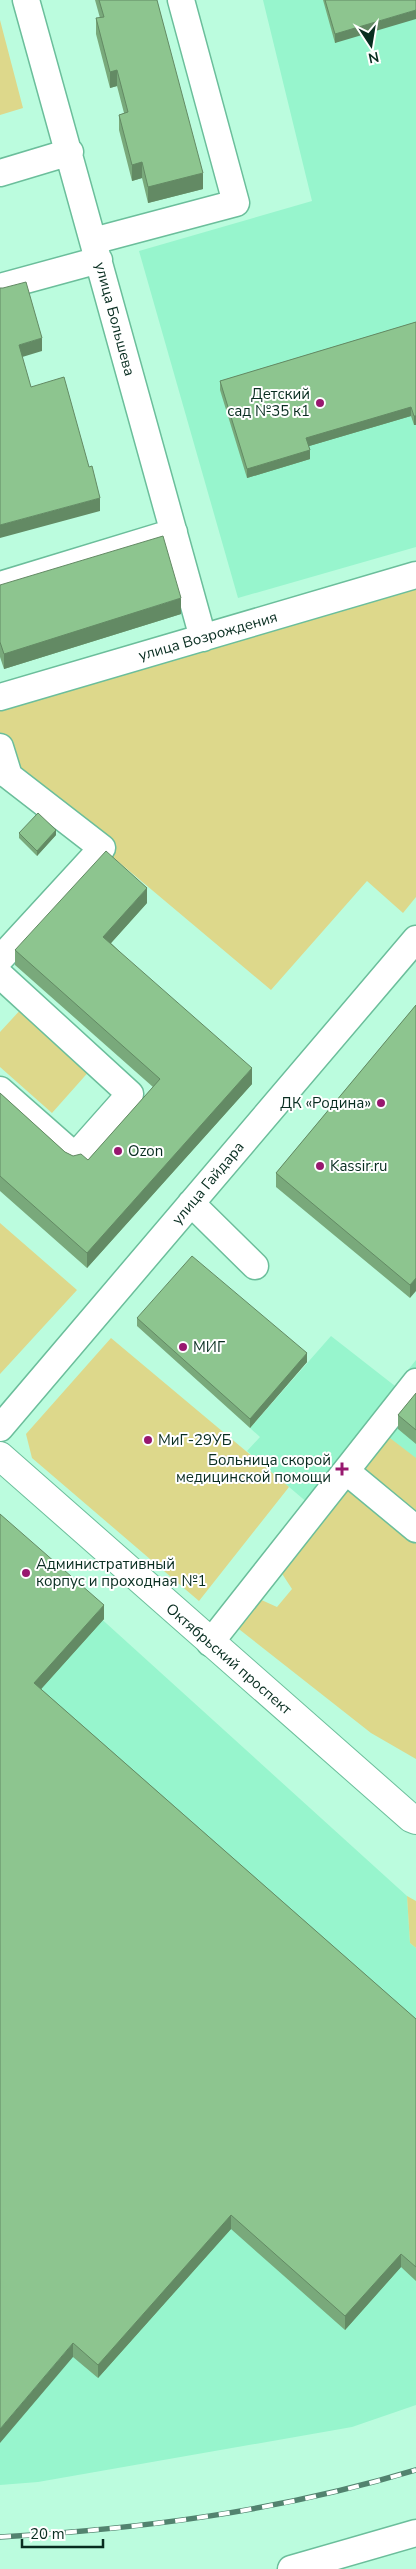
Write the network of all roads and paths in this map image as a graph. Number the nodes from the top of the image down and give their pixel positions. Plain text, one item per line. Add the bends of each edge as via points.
1 (26, 0) edge
2 (181, 0) edge
3 (70, 152) junction
4 (0, 173) edge
5 (96, 250) junction
6 (0, 287) edge
7 (174, 532) junction
8 (416, 575) edge
9 (0, 585) edge
10 (203, 638) junction
11 (0, 697) edge
12 (0, 747) edge
13 (4, 781) edge
14 (416, 939) edge
15 (0, 959) edge
16 (0, 975) edge
17 (0, 1090) edge
18 (191, 1203) junction
19 (256, 1266) dead end
20 (416, 1382) edge
21 (0, 1428) edge
22 (0, 1456) edge
23 (346, 1471) junction
24 (416, 1529) edge
25 (210, 1643) junction
26 (416, 1820) edge
27 (416, 2533) edge
28 (291, 2569) edge

1 - 3 street, улица Большева
2 - 5 street via 236,203
3 - 4 street
3 - 5 street, улица Большева
5 - 6 street
5 - 7 street, улица Большева
7 - 9 street
7 - 10 street, улица Большева
8 - 10 street, улица Возрождения
10 - 11 street, улица Возрождения
12 - 13 street
13 - 15 street via 102,848
14 - 18 street, улица Гайдара
16 - 17 street via 130,1094 75,1156
18 - 19 street
18 - 21 street, улица Гайдара
20 - 23 street
22 - 25 main road, Октябрьский проспект
23 - 24 street
23 - 25 street
25 - 26 main road, Октябрьский проспект
27 - 28 street

